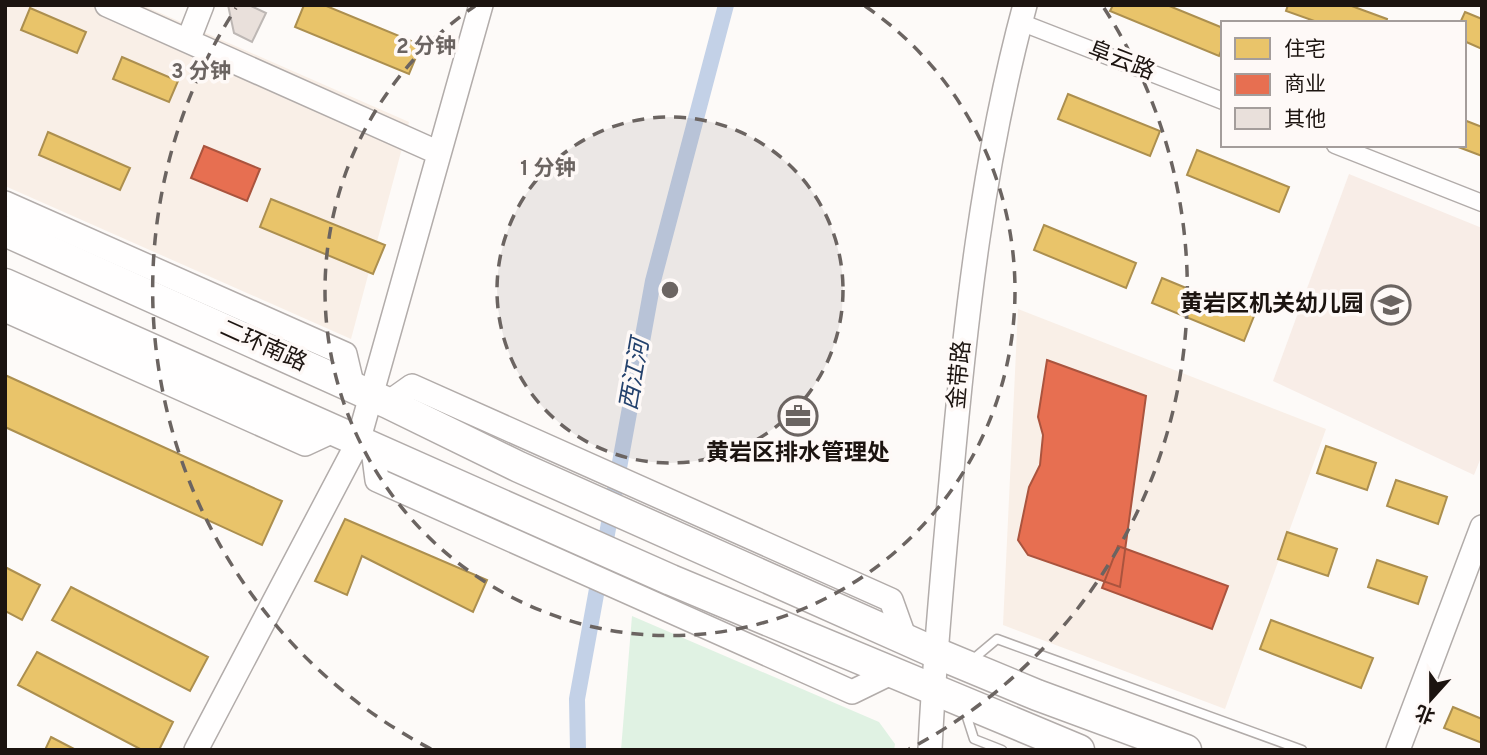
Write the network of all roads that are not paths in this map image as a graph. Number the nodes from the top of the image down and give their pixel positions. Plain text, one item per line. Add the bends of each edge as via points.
1 (107, 5) edge
2 (201, 5) edge
3 (481, 5) edge
4 (1022, 14) edge
5 (188, 41) junction
6 (1221, 101) edge
7 (1340, 147) edge
8 (439, 153) junction
9 (5, 203) edge
10 (1482, 203) edge
11 (5, 231) edge
12 (5, 284) edge
13 (5, 310) edge
14 (371, 396) junction
15 (354, 441) junction
16 (1482, 527) edge
17 (905, 639) junction
18 (936, 653) junction
19 (966, 666) junction
20 (893, 671) junction
21 (933, 689) junction
22 (962, 702) junction
23 (196, 750) edge
24 (930, 750) edge
25 (1002, 750) edge
26 (1079, 750) edge
27 (1186, 750) edge
28 (1302, 750) edge
29 (1398, 750) edge

1 - 5 street
2 - 5 street
3 - 8 street
4 - 6 street, 阜云路
4 - 18 street, 金带路 via 1005,86 964,331
5 - 8 street
7 - 10 street
8 - 14 street
9 - 14 street via 345,354
11 - 14 highway, 二环南路
12 - 15 highway
13 - 15 street via 305,444
14 - 15 street
14 - 17 highway, 二环南路
14 - 17 street via 412,386 891,600
15 - 20 highway
15 - 20 street via 377,480 852,692
15 - 23 street
16 - 29 street
17 - 18 highway, 二环南路
18 - 19 highway, 二环南路
18 - 21 street, 金带路
19 - 27 highway, 二环南路
19 - 28 lane via 997,639
20 - 21 highway
21 - 22 highway
21 - 24 street, 金带路
22 - 25 lane via 974,739
22 - 26 highway

